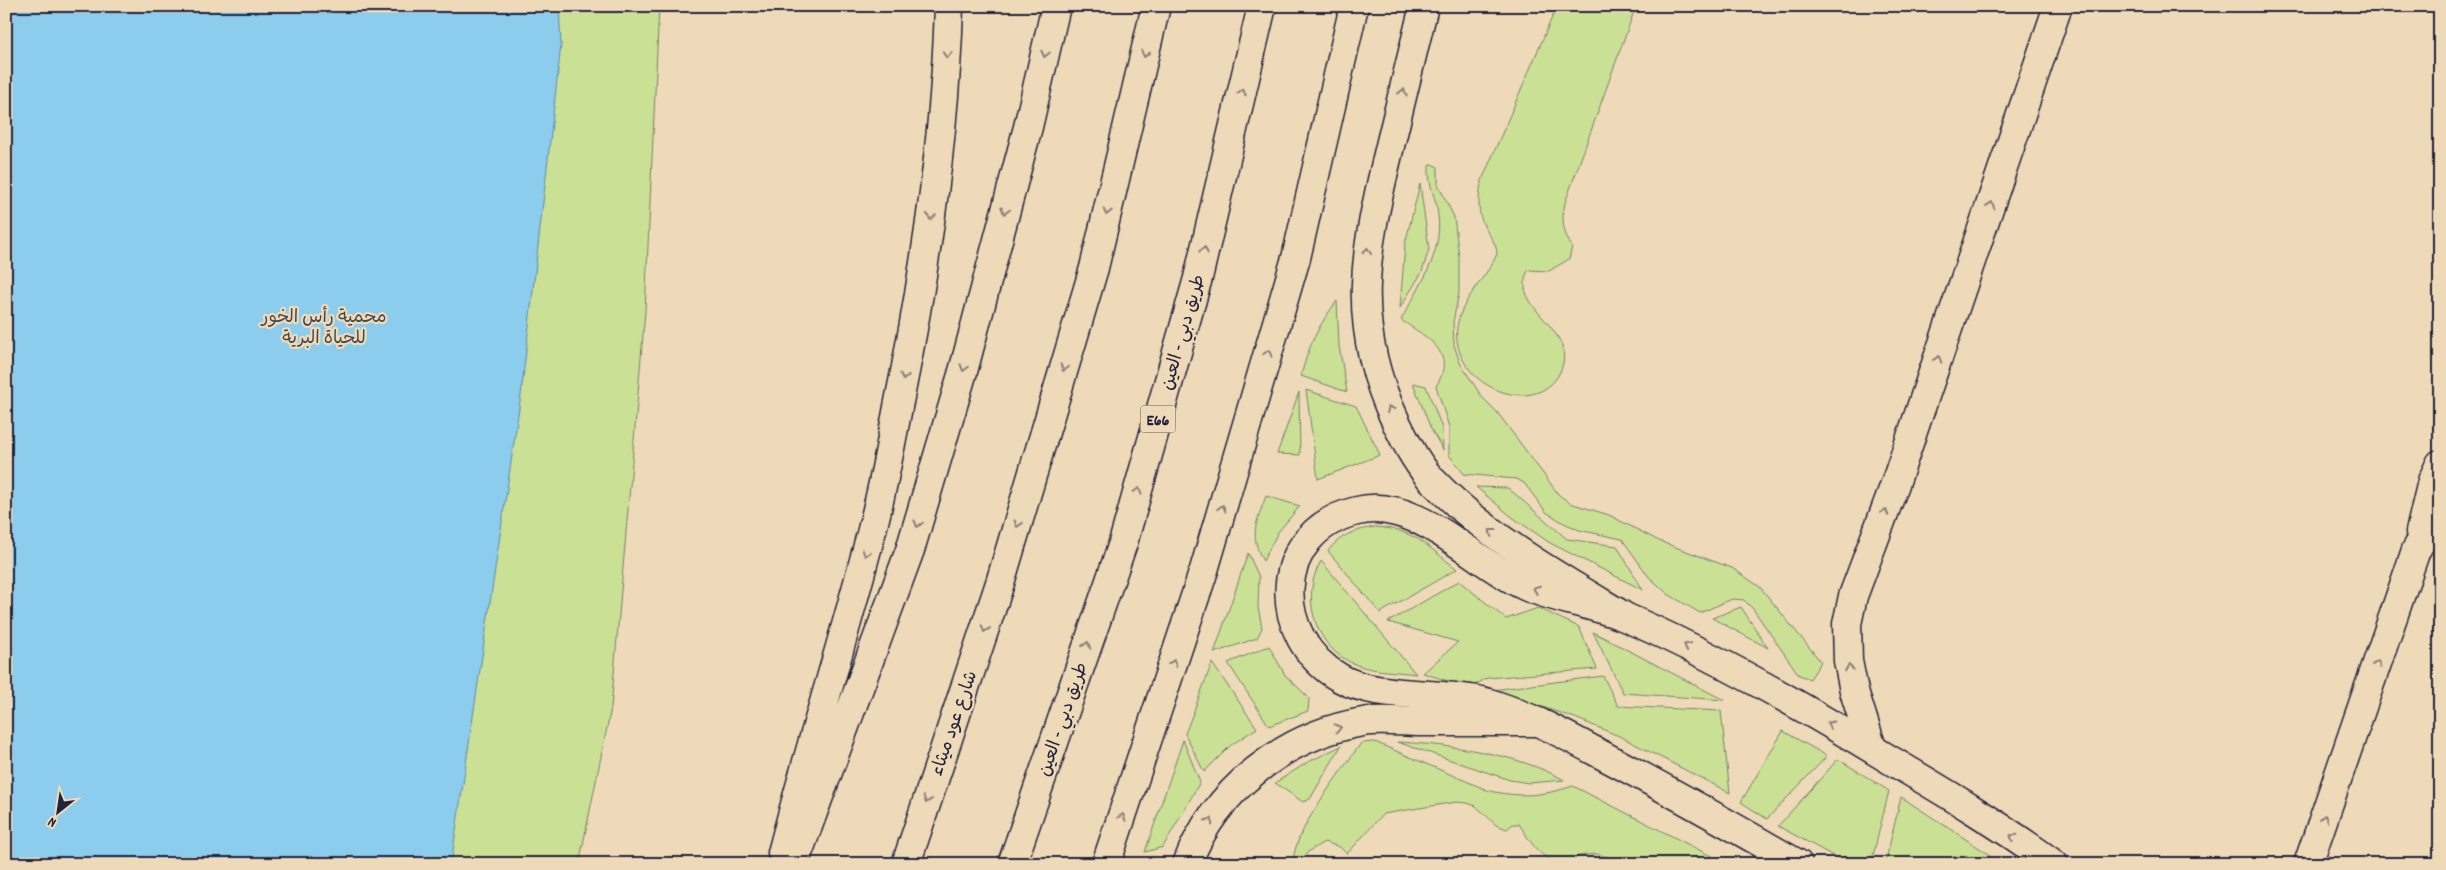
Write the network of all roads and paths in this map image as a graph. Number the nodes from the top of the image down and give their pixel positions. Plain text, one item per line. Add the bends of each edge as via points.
1 (949, 6) edge
2 (1056, 6) edge
3 (1156, 6) edge
4 (1262, 6) edge
5 (1354, 6) edge
6 (1424, 6) edge
7 (2058, 6) edge
8 (2440, 464) edge
9 (2440, 510) edge
10 (2416, 550) junction
11 (1622, 616) junction
12 (1538, 722) junction
13 (1872, 748) junction
14 (780, 864) edge
15 (794, 864) edge
16 (906, 864) edge
17 (1012, 864) edge
18 (1106, 864) edge
19 (1187, 864) edge
20 (1798, 864) edge
21 (2054, 864) edge
22 (2308, 864) edge

1 -> 14 main road via 938,164 910,349 876,516 802,773
2 -> 15 main road via 1028,127 964,368 910,550
3 -> 16 main road, شارع عود ميثاء via 1094,268 1000,583
17 -> 4 main road, طريق دبي - العين / E66 via 1123,543 1198,278
18 -> 5 main road via 1204,570 1296,258
11 -> 6 main road via 1508,544 1465,512 1430,478 1404,440 1386,400 1372,356 1365,312 1365,268 1371,223
13 -> 7 main road via 1848,661 1847,624 1853,596 1902,465
8 - 10 main road via 2432,481
9 - 10 main road
22 -> 10 main road
11 -> 12 main road via 1526,586 1416,517 1398,511 1380,508 1342,515 1325,524 1310,538 1292,572 1290,612 1307,650 1323,667 1342,680 1361,687 1464,698 1488,703
13 -> 11 main road via 1767,686
19 -> 12 main road via 1206,825 1226,799 1248,776 1302,740 1364,722
12 - 20 main road
21 -> 13 main road

